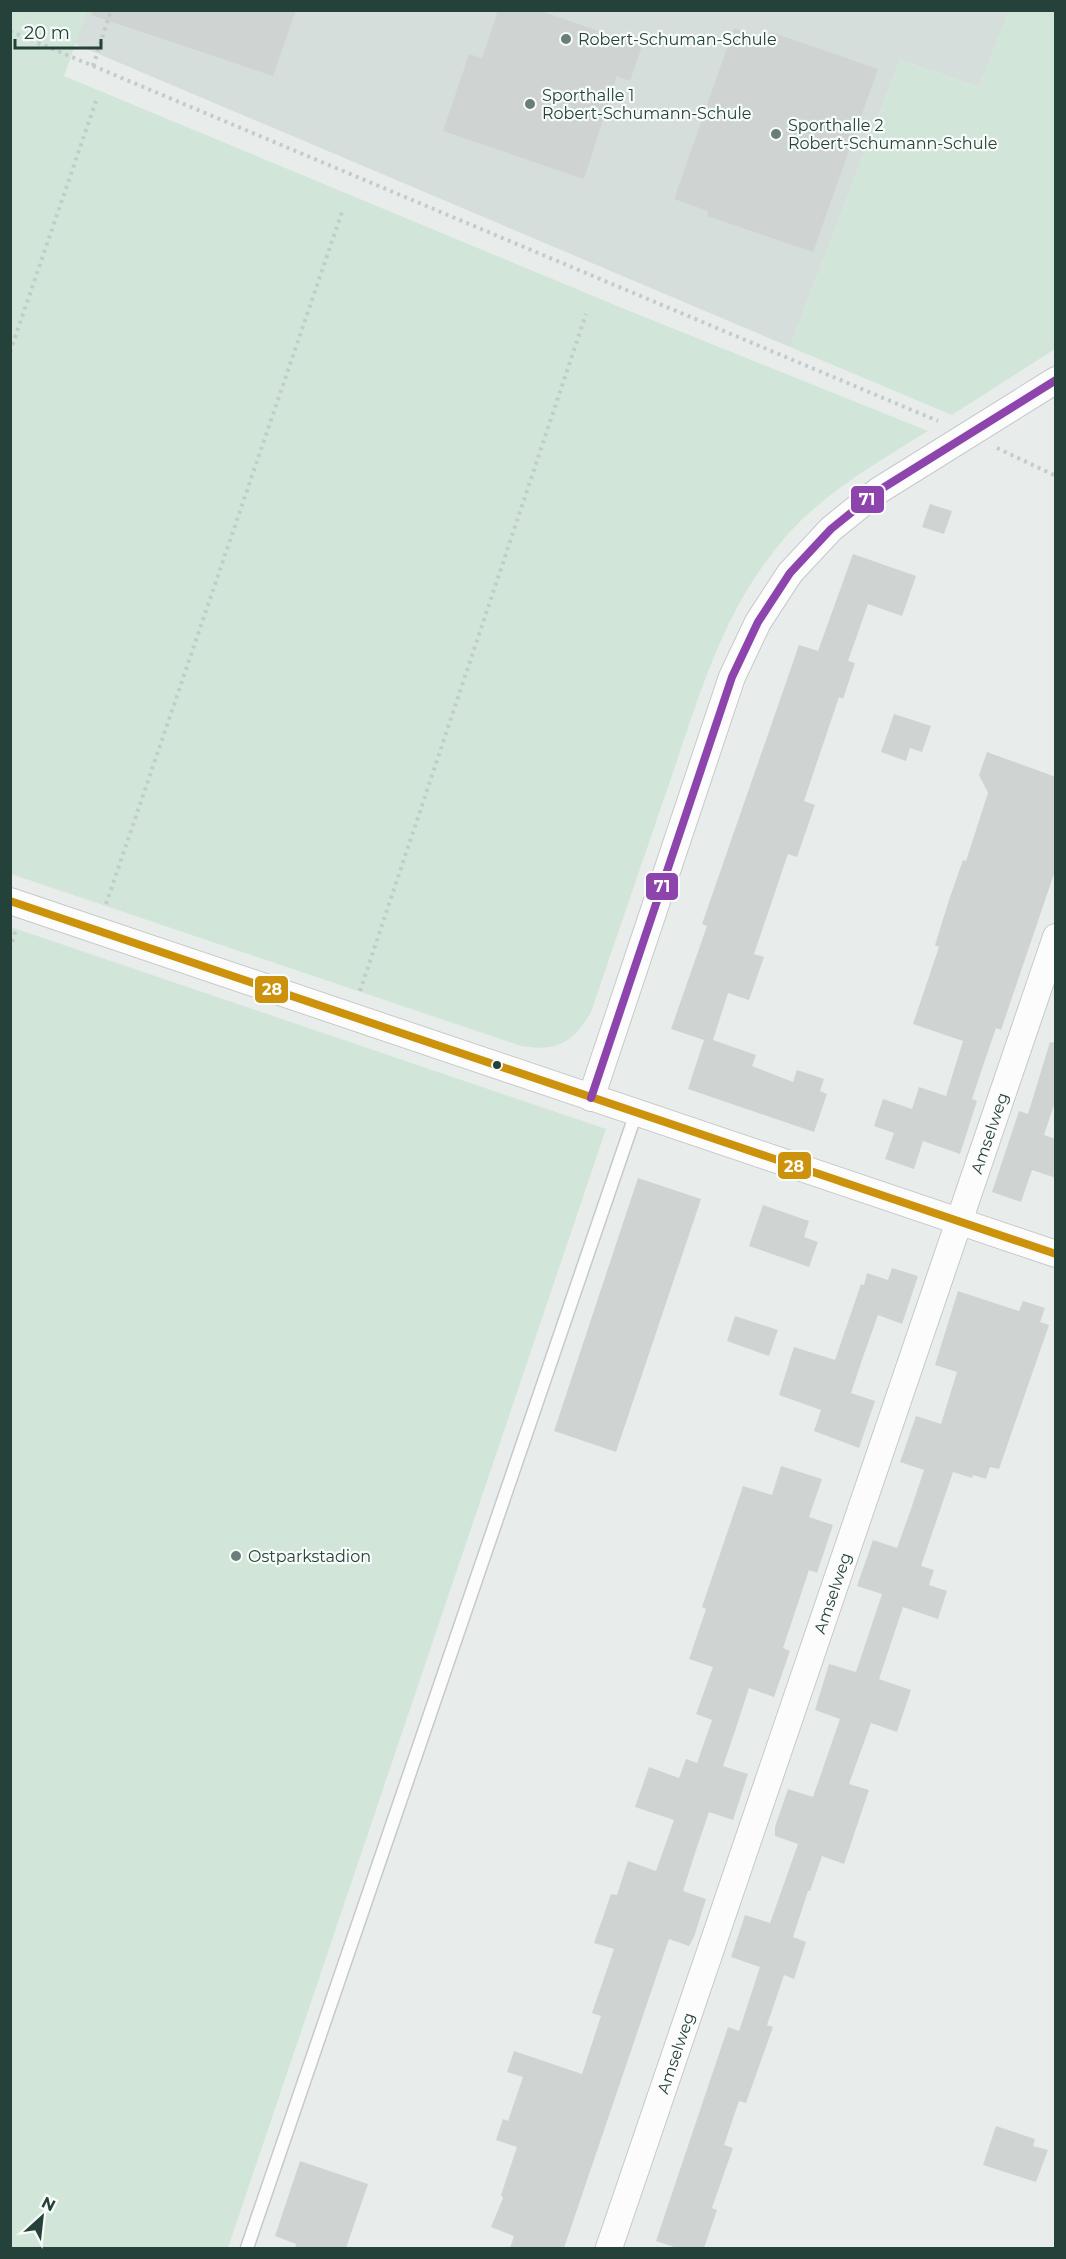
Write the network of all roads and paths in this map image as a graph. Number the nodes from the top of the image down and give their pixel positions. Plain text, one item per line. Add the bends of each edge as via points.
1 (111, 10) edge
2 (10, 31) edge
3 (93, 66) junction
4 (97, 98) dead end
5 (343, 209) dead end
6 (586, 314) dead end
7 (10, 352) edge
8 (1056, 380) edge
9 (969, 434) junction
10 (1056, 476) edge
11 (10, 901) edge
12 (97, 931) junction
13 (1056, 937) edge
14 (352, 1017) junction
15 (591, 1098) junction
16 (636, 1113) junction
17 (959, 1221) junction
18 (1056, 1254) edge
19 (247, 2248) edge
20 (609, 2248) edge

1 - 3 path
2 - 3 path
3 - 9 path
4 - 7 path
5 - 12 path
6 - 14 path
8 - 9 street
9 - 10 path
9 - 15 street via 878,491 831,529 790,573 758,622 732,677
11 - 12 street
12 - 14 street
13 - 17 street, Amselweg
14 - 15 street
15 - 16 street
16 - 17 street
16 - 19 lane
17 - 18 street
17 - 20 street, Amselweg

